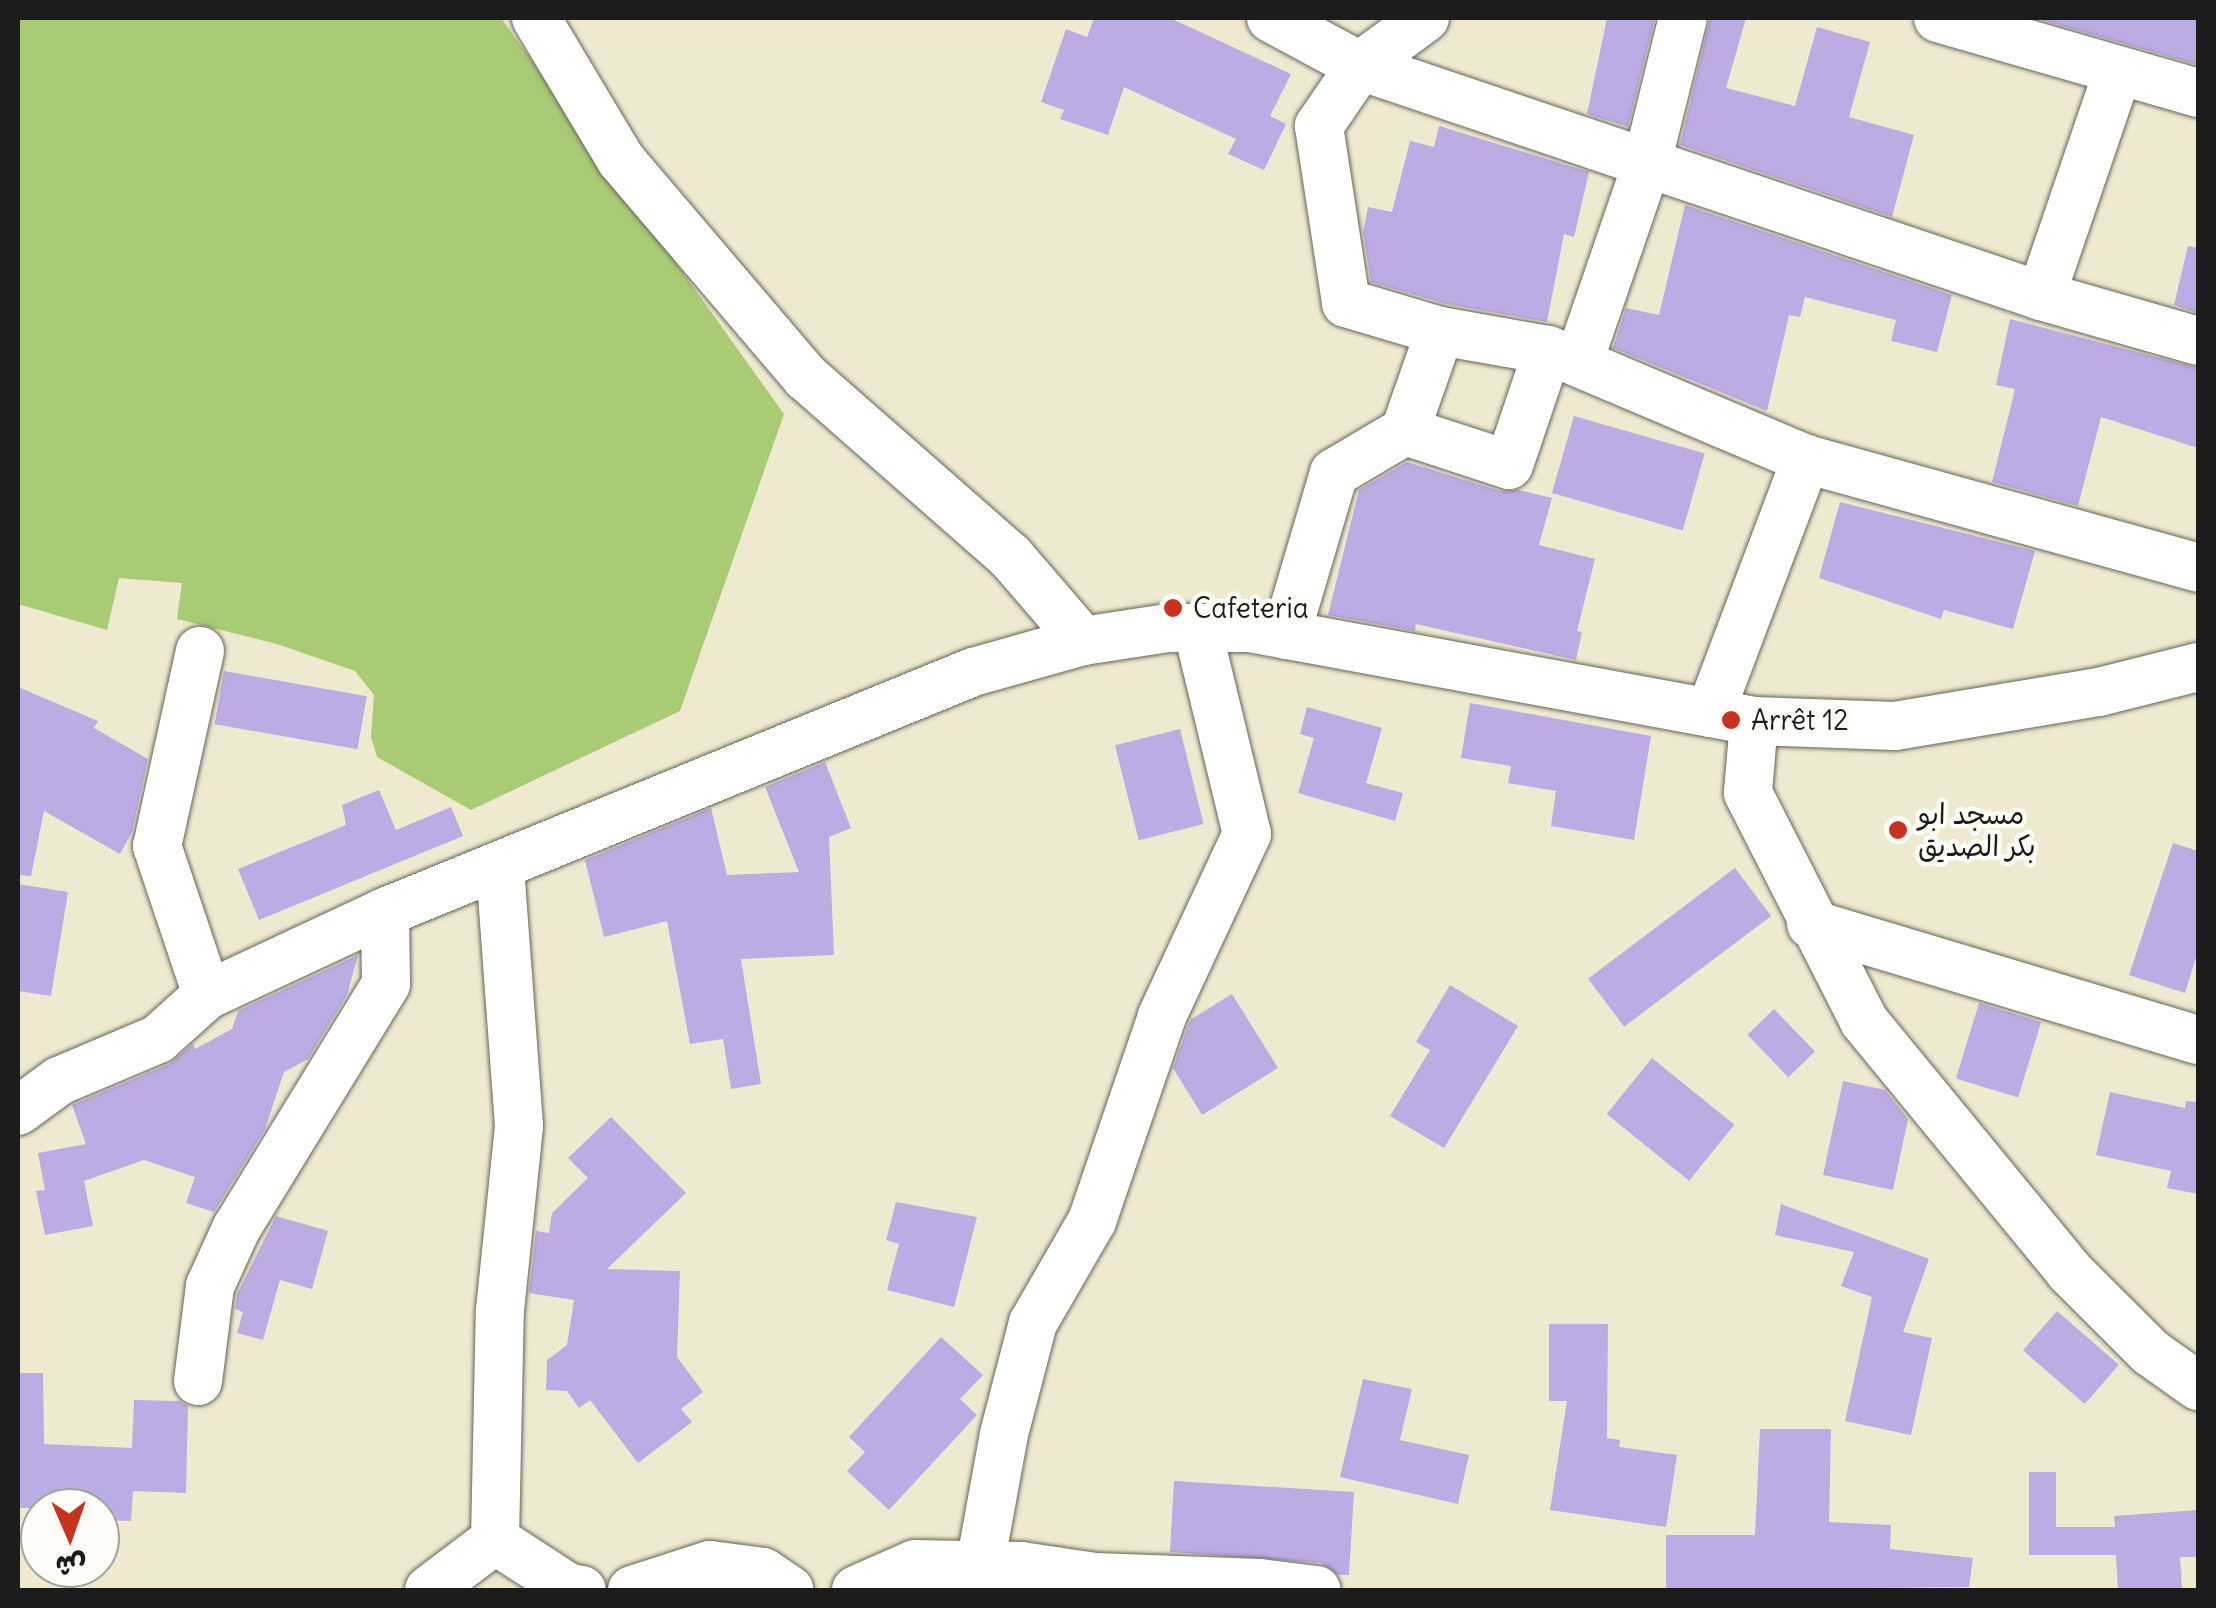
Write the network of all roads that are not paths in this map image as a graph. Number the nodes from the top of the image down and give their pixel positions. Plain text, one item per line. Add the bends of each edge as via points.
1 (536, 18) edge
2 (1270, 18) edge
3 (1425, 18) edge
4 (1684, 18) edge
5 (1938, 18) edge
6 (1360, 66) junction
7 (2118, 71) junction
8 (2198, 93) edge
9 (1647, 163) junction
10 (2041, 296) junction
11 (1440, 330) junction
12 (2198, 341) edge
13 (1564, 356) junction
14 (1405, 431) junction
15 (1806, 459) junction
16 (2198, 568) edge
17 (1198, 628) junction
18 (1286, 634) junction
19 (1083, 641) junction
20 (200, 651) dead end
21 (2198, 667) edge
22 (1732, 717) junction
23 (500, 868) junction
24 (385, 912) junction
25 (1810, 924) junction
26 (208, 995) junction
27 (2198, 1040) edge
28 (18, 1111) edge
29 (198, 1381) dead end
30 (2198, 1386) edge
31 (494, 1540) junction
32 (980, 1565) junction
33 (1094, 1584) edge
34 (1259, 1587) edge
35 (429, 1590) edge
36 (582, 1590) edge
37 (632, 1590) edge
38 (790, 1590) edge
39 (856, 1590) edge
40 (1317, 1590) edge

1 - 19 street via 620,160 806,377 1010,556
2 - 6 street
3 - 6 street
4 - 9 street
5 - 7 street
6 - 9 street
6 - 11 street via 1320,126 1346,302
7 - 8 street
7 - 10 street
9 - 10 street
9 - 13 street
10 - 12 street
11 - 13 street
11 - 14 street
13 - 14 street via 1509,465
13 - 15 street
14 - 18 street via 1334,472
15 - 16 street
15 - 22 street
17 - 18 street
17 - 19 street
17 - 32 street via 1247,834 1162,1016 1092,1221 1033,1323
18 - 22 street
19 - 23 street via 973,672
20 - 26 street via 157,846
21 - 22 street via 2099,692 1895,726
22 - 25 street via 1748,793
23 - 24 street
23 - 31 street via 518,1126 500,1310
24 - 26 street
24 - 29 street via 386,984 236,1229 210,1286
25 - 27 street
25 - 30 street via 1864,1021 2069,1271 2150,1352
26 - 28 street via 158,1039 59,1081
31 - 35 street
31 - 36 street
32 - 33 street
32 - 39 street via 915,1564
33 - 34 street
34 - 40 street
37 - 38 street via 710,1565 764,1572

